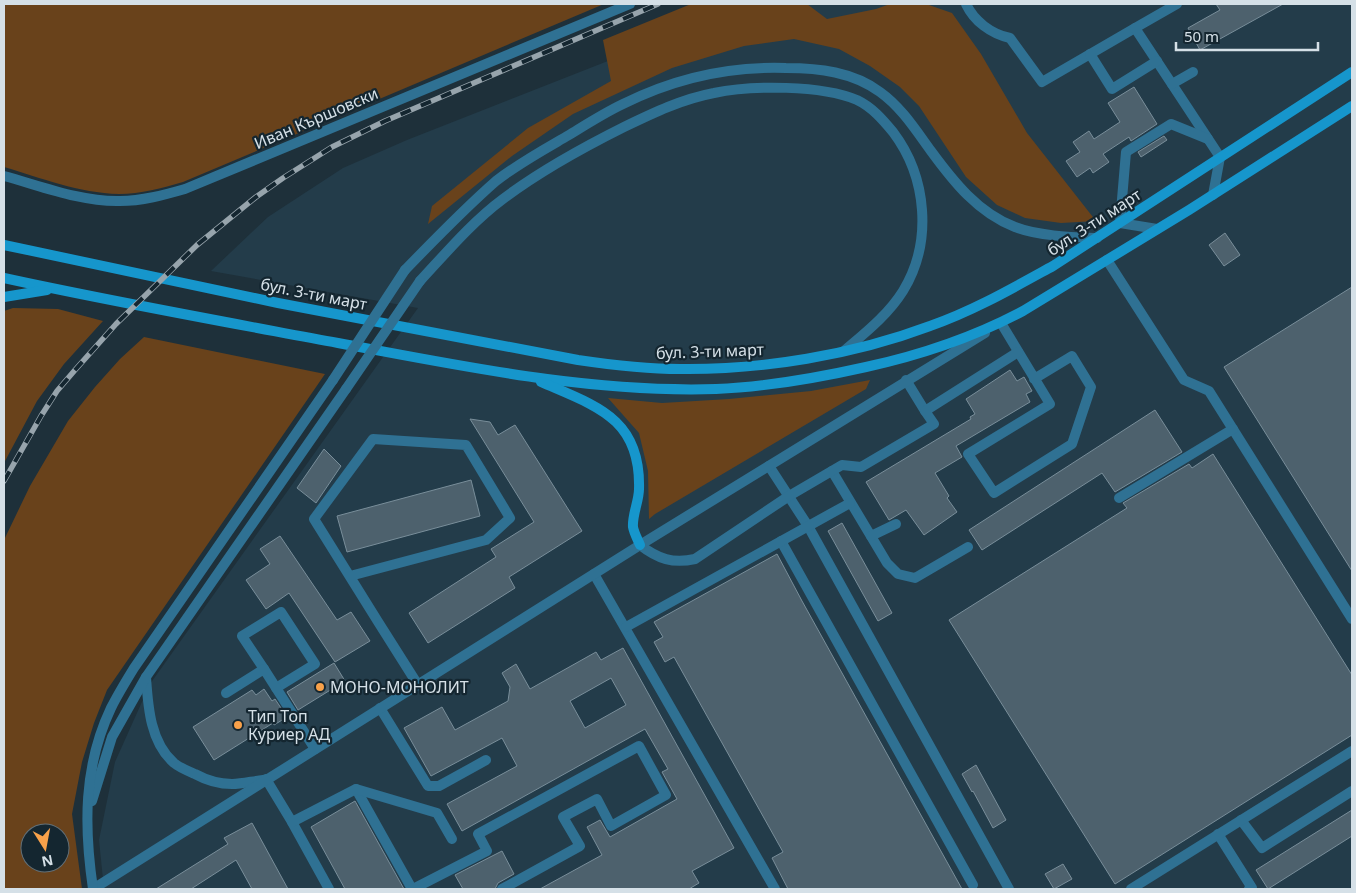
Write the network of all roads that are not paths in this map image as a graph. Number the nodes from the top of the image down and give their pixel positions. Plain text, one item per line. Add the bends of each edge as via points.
1 (630, 4) edge
2 (966, 4) edge
3 (1177, 4) edge
4 (1135, 28) junction
5 (1090, 54) junction
6 (1157, 62) junction
7 (1193, 72) dead end
8 (1352, 72) edge
9 (1172, 84) junction
10 (1352, 106) edge
11 (1208, 139) junction
12 (1220, 157) junction
13 (4, 176) edge
14 (1213, 195) junction
15 (1120, 223) junction
16 (1158, 229) junction
17 (1096, 238) junction
18 (4, 245) edge
19 (1107, 260) junction
20 (4, 278) edge
21 (54, 289) junction
22 (4, 297) edge
23 (1001, 323) junction
24 (844, 351) junction
25 (1018, 352) junction
26 (531, 378) junction
27 (1034, 378) junction
28 (906, 380) junction
29 (925, 411) junction
30 (1233, 429) junction
31 (769, 466) junction
32 (832, 471) junction
33 (789, 496) junction
34 (1119, 498) dead end
35 (850, 503) junction
36 (896, 524) dead end
37 (808, 526) junction
38 (871, 536) junction
39 (781, 541) junction
40 (640, 545) junction
41 (968, 548) dead end
42 (594, 574) junction
43 (350, 576) junction
44 (1352, 619) edge
45 (626, 627) junction
46 (264, 669) junction
47 (146, 676) junction
48 (418, 685) junction
49 (276, 688) junction
50 (226, 693) dead end
51 (380, 708) junction
52 (315, 749) junction
53 (1352, 750) edge
54 (486, 760) dead end
55 (266, 779) junction
56 (356, 788) junction
57 (1352, 791) edge
58 (88, 814) junction
59 (1241, 820) junction
60 (292, 822) junction
61 (1218, 834) junction
62 (452, 839) dead end
63 (973, 885) dead end
64 (93, 889) edge
65 (329, 889) edge
66 (412, 889) edge
67 (502, 889) edge
68 (775, 889) edge
69 (1009, 889) edge
70 (1131, 889) edge
71 (1249, 889) edge

1 - 13 street, Иван Кършовски via 185,189 152,198 120,201 78,197
2 - 5 street via 972,16 998,35 1010,38 1042,82
3 - 4 street
4 - 5 street
4 - 6 street
5 - 6 street via 1112,89
6 - 9 street
7 - 9 street
8 - 12 main road, бул. 3-ти март
9 - 11 street
10 - 14 main road
11 - 12 street
11 - 15 street via 1171,124 1126,152
12 - 14 street
12 - 15 main road, бул. 3-ти март
14 - 16 main road
15 - 16 street
15 - 17 main road, бул. 3-ти март
16 - 19 main road
17 - 24 main road, бул. 3-ти март via 1053,266 972,308 931,326
17 - 58 street, bridge via 1015,228 975,203 940,164 902,111 864,81 846,75 802,68 750,68 702,74 660,87 590,122 526,160 498,181 405,270 134,668 102,729 90,775
18 - 24 main road, бул. 3-ти март via 278,303 596,363 680,370 728,368
19 - 23 main road
19 - 30 street via 1184,380 1209,390
20 - 21 main road
21 - 22 main road
21 - 26 main road
23 - 25 street
23 - 26 main road via 890,362 757,386 635,388
23 - 28 street
24 - 47 street, bridge via 873,327 903,290 918,258 923,230 921,197 914,169 903,146 886,124 857,100 820,91 754,88 714,93 668,105 536,175 502,199 420,281
25 - 27 street
25 - 29 street
26 - 40 main road via 596,406 610,415 624,431 638,464 639,490 633,527
27 - 27 street via 1072,356 1091,387 1072,444 994,493 968,454 1050,404
28 - 29 street
28 - 31 street
29 - 32 street via 934,424 861,467 842,465
30 - 34 street
30 - 44 street
31 - 33 street
31 - 40 street
32 - 33 street
32 - 35 street
33 - 37 street
33 - 40 street via 695,559 683,562 669,560 653,555
35 - 37 street
35 - 38 street
36 - 38 street
37 - 39 street
37 - 69 street
38 - 41 street via 887,563 898,574 914,578
39 - 45 street
39 - 63 street
40 - 42 street
42 - 45 street
42 - 48 street
43 - 43 street via 486,540 510,518 466,445 373,439 314,519
43 - 48 street
45 - 68 street
46 - 49 street
46 - 49 street via 242,636 281,612 315,664
46 - 50 street
47 - 55 street via 151,721 157,738 174,763 217,782 232,784
47 - 58 street via 112,737
48 - 51 street
49 - 52 street
51 - 52 street
51 - 54 street via 428,786 439,786
52 - 55 street
53 - 59 street
55 - 60 street
55 - 64 street
56 - 60 street
56 - 62 street via 437,813
56 - 66 street
57 - 59 street via 1262,848
58 - 64 street via 87,846
59 - 61 street
60 - 65 street
61 - 70 street
61 - 71 street via 1252,888
66 - 67 street via 487,851 478,834 639,746 666,795 611,826 597,800 563,817 580,846

